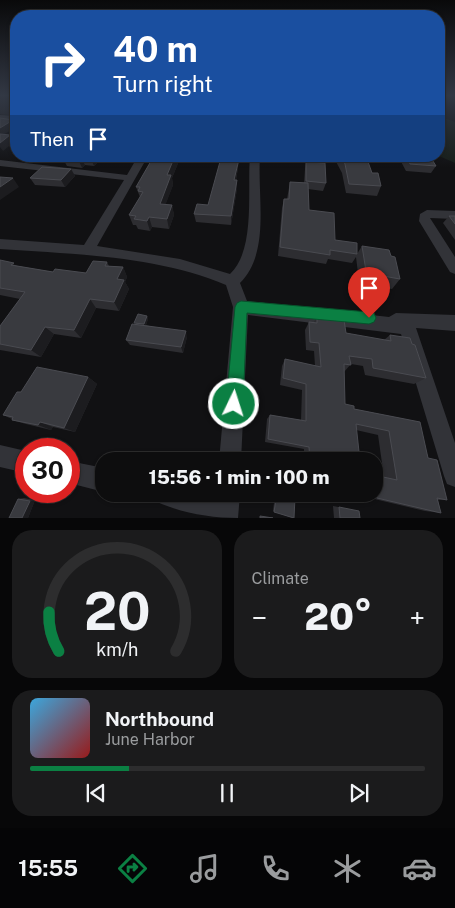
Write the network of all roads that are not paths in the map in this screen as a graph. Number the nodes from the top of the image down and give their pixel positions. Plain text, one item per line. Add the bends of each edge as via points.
1 (48, 162) edge
2 (139, 162) edge
3 (254, 162) edge
4 (0, 163) edge
5 (43, 167) junction
6 (130, 178) junction
7 (455, 215) edge
8 (0, 244) edge
9 (88, 250) junction
10 (455, 268) edge
11 (232, 281) junction
12 (241, 307) junction
13 (455, 323) edge
14 (231, 452) edge
15 (0, 456) edge
16 (15, 459) edge
17 (80, 475) edge
18 (455, 476) edge
19 (95, 478) edge
20 (203, 502) edge
21 (227, 507) edge

1 - 5 street
2 - 6 street
3 - 11 street via 252,234 247,263
4 - 5 street
5 - 6 street
6 - 9 street
7 - 10 street via 427,214 424,217
8 - 9 street
9 - 11 street via 193,267
11 - 12 street
12 - 13 street
12 - 14 street
12 - 18 street via 407,327
15 - 16 street
17 - 19 street
20 - 21 street

